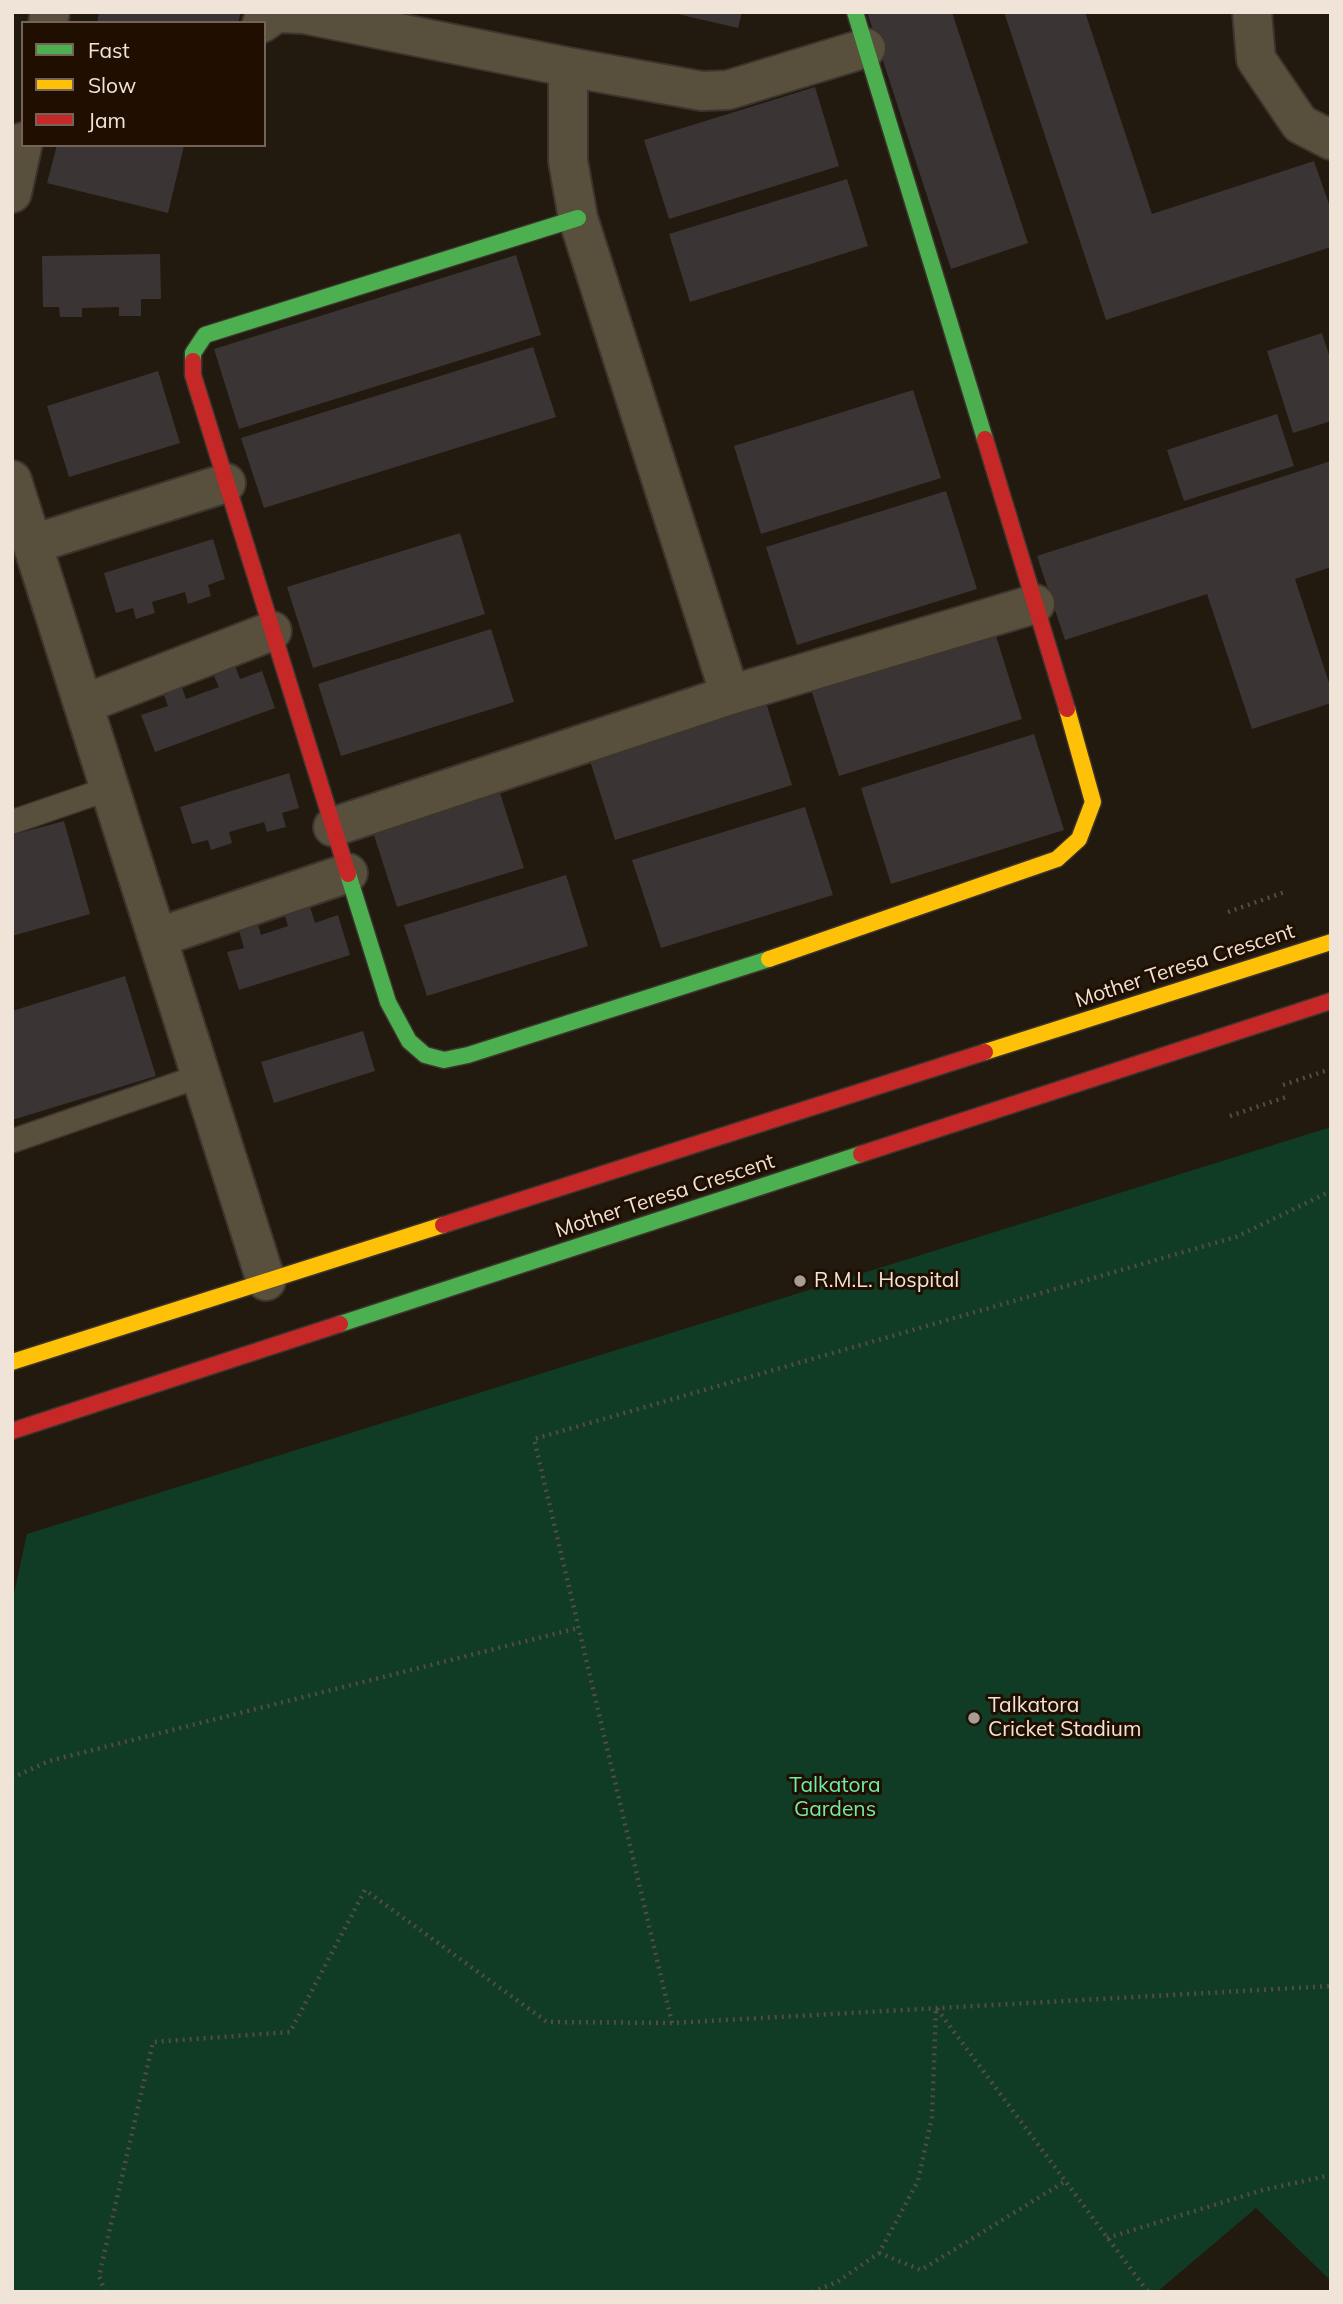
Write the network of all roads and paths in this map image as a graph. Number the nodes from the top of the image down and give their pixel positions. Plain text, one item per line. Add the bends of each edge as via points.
1 (855, 12) edge
2 (1252, 12) edge
3 (265, 21) edge
4 (866, 48) junction
5 (568, 67) junction
6 (1331, 140) edge
7 (22, 147) edge
8 (12, 193) edge
9 (578, 218) junction
10 (12, 480) edge
11 (226, 483) junction
12 (33, 544) junction
13 (1035, 604) junction
14 (272, 631) junction
15 (730, 695) junction
16 (84, 704) junction
17 (111, 788) junction
18 (12, 822) edge
19 (333, 827) junction
20 (348, 873) junction
21 (1285, 892) dead end
22 (1228, 912) dead end
23 (159, 937) junction
24 (1331, 942) edge
25 (1331, 1001) edge
26 (1331, 1069) edge
27 (203, 1076) junction
28 (1283, 1085) dead end
29 (1286, 1097) dead end
30 (1230, 1116) dead end
31 (12, 1141) edge
32 (1331, 1191) edge
33 (267, 1282) junction
34 (12, 1362) edge
35 (12, 1431) edge
36 (578, 1628) junction
37 (12, 1779) edge
38 (1331, 1986) edge
39 (936, 2008) junction
40 (672, 2024) junction
41 (1331, 2175) edge
42 (1064, 2182) junction
43 (1107, 2238) junction
44 (878, 2253) junction
45 (105, 2292) edge
46 (812, 2292) edge
47 (1148, 2292) edge

1 - 4 main road
2 - 6 street via 1256,59 1300,124
3 - 5 street via 276,13 304,14
4 - 5 street via 728,90 702,91
4 - 13 main road
5 - 9 street via 568,161
7 - 8 street
9 - 11 main road via 205,335 193,353 193,375
9 - 15 street
10 - 12 street
11 - 12 street
11 - 14 main road
12 - 16 street
13 - 15 street
13 - 20 main road via 1093,802 1079,839 1057,859 750,966 444,1060 425,1055 409,1041 388,1002
14 - 16 street
14 - 19 main road
15 - 19 street
16 - 17 street
17 - 18 lane
17 - 23 street
19 - 20 main road
20 - 23 street
21 - 22 path
23 - 27 street
24 - 33 main road, Mother Teresa Crescent
25 - 35 main road, Mother Teresa Crescent
26 - 28 path
27 - 31 lane
27 - 33 street
29 - 30 path
32 - 36 path via 1236,1237 534,1438
33 - 34 main road, Mother Teresa Crescent
36 - 37 path via 49,1761
36 - 40 path
38 - 39 path
39 - 40 path
39 - 42 path
39 - 44 path via 932,2117 918,2181
40 - 45 path via 547,2022 365,1890 290,2032 153,2042 99,2276
41 - 43 path via 1263,2190
42 - 43 path
42 - 44 path via 921,2270
43 - 47 path
44 - 46 path via 837,2282

